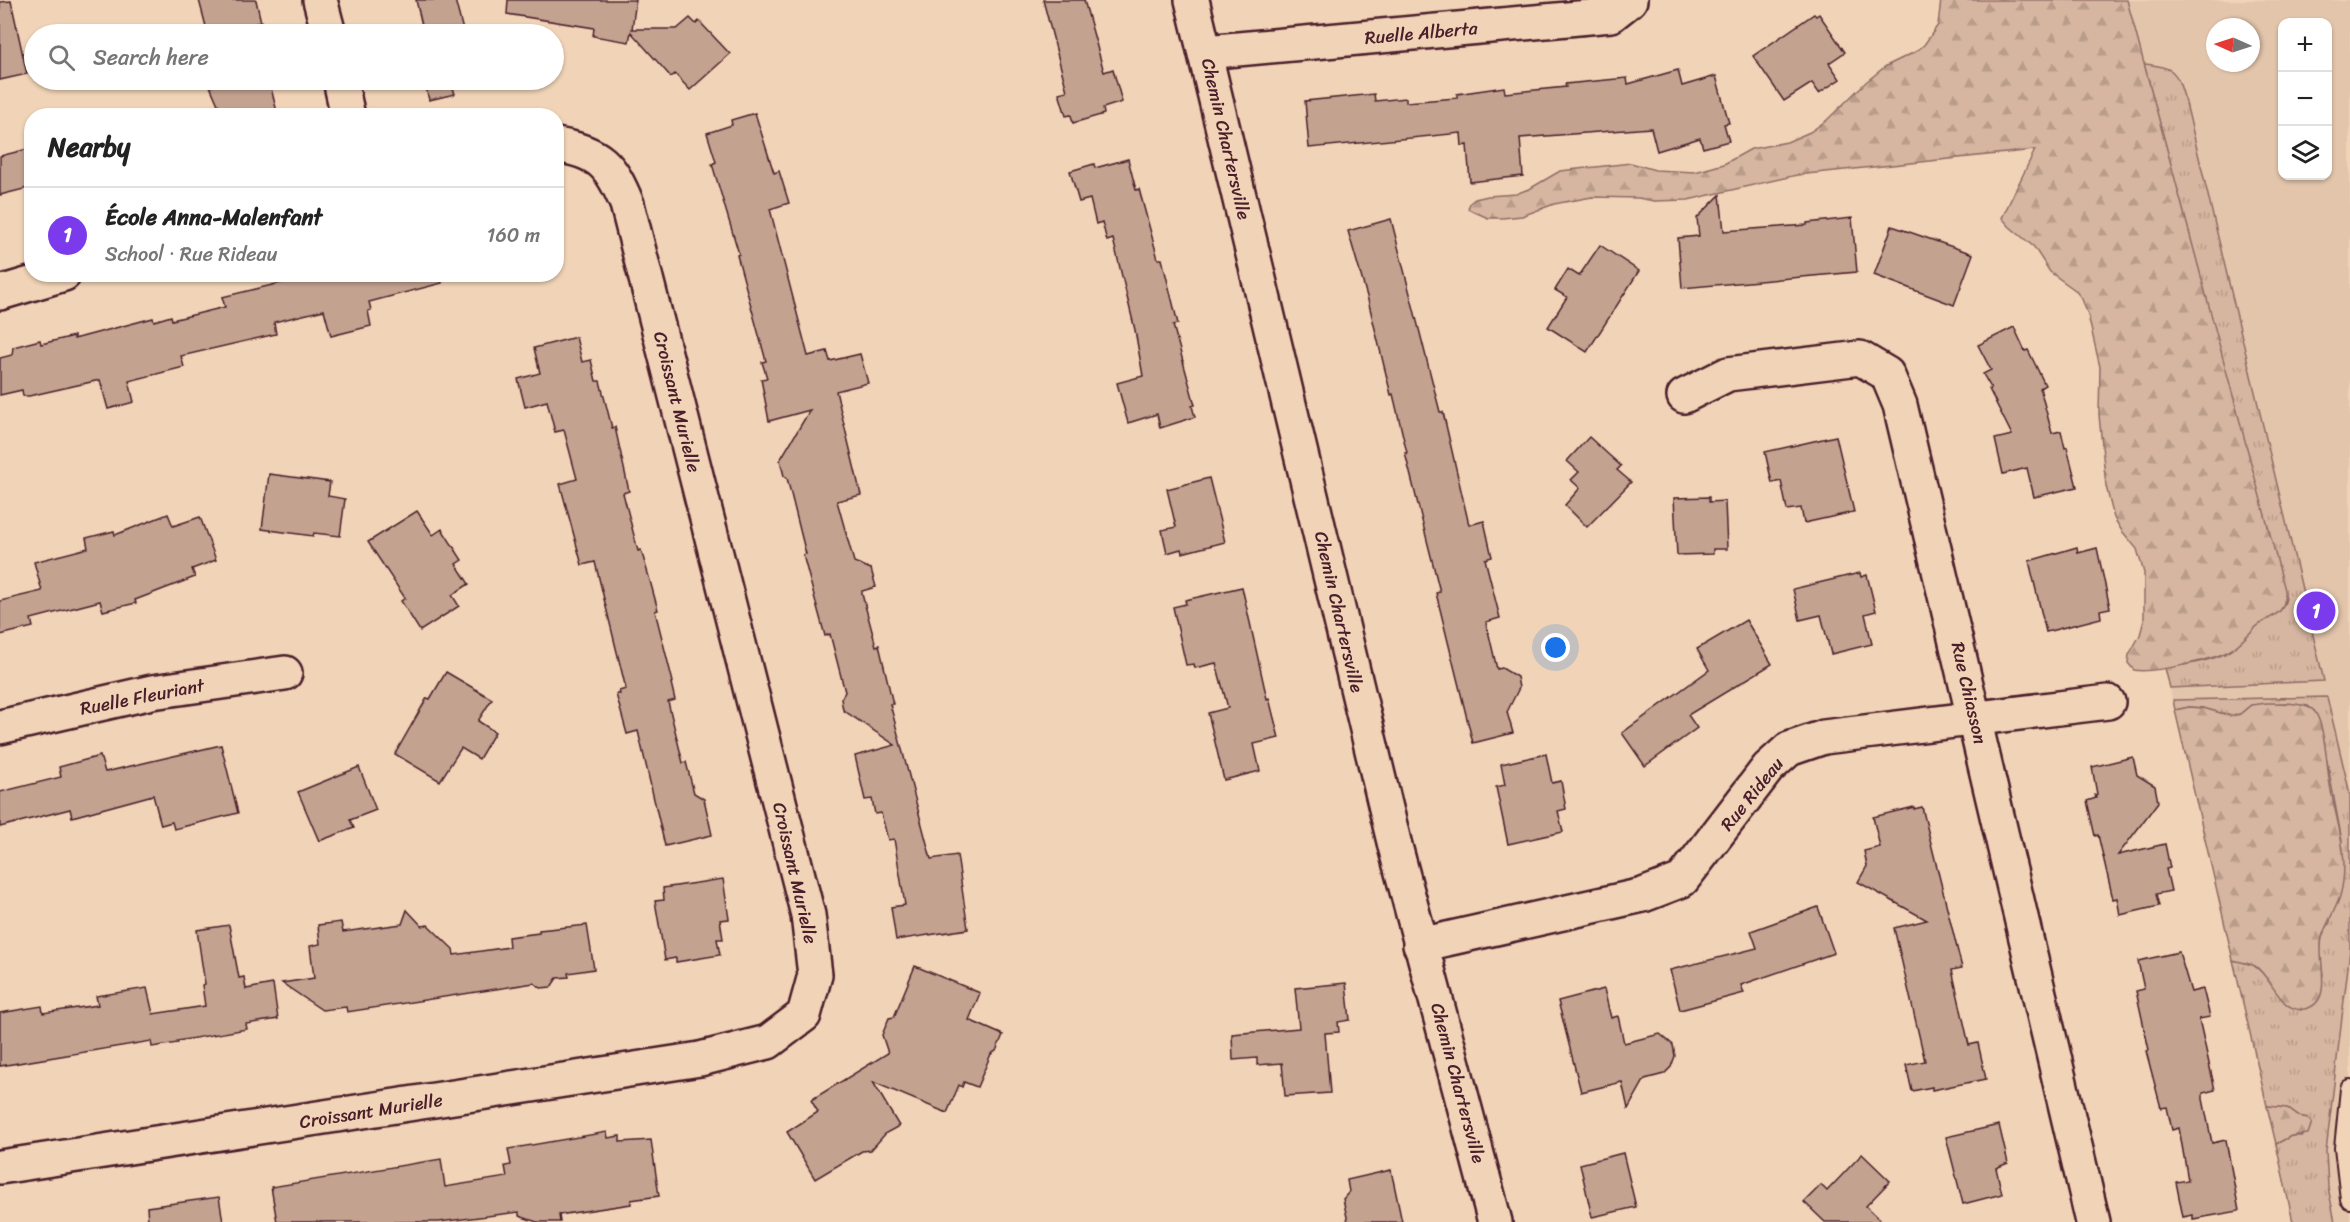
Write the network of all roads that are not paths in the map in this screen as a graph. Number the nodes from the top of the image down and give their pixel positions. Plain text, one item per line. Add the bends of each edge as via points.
1 (320, 0) edge
2 (1192, 0) edge
3 (1630, 0) edge
4 (326, 24) edge
5 (1205, 52) junction
6 (342, 90) edge
7 (346, 108) edge
8 (564, 147) edge
9 (37, 282) edge
10 (0, 293) edge
11 (1684, 396) dead end
12 (285, 673) dead end
13 (2108, 702) dead end
14 (1975, 718) junction
15 (0, 727) edge
16 (1420, 945) junction
17 (2350, 1089) edge
18 (0, 1167) edge
19 (2350, 1199) edge
20 (1495, 1222) edge
21 (2093, 1222) edge

1 - 4 street
2 - 5 street, Chemin Chartersville
3 - 5 street, Ruelle Alberta via 1611,15
5 - 16 street, Chemin Chartersville
6 - 7 street
8 - 18 street, Croissant Murielle via 590,154 603,163 616,178 627,204 808,915 815,975 804,1016 768,1042 700,1059
9 - 10 street
11 - 14 street, Rue Chiasson via 1728,374 1860,358 1887,374 1900,405
12 - 15 street, Ruelle Fleuriant via 152,692
13 - 14 street, Rue Rideau
14 - 16 street, Rue Rideau via 1835,735 1789,749 1768,768 1682,880 1643,895
14 - 21 street, Rue Chiasson
16 - 20 street, Chemin Chartersville
17 - 19 lane via 2344,1148

